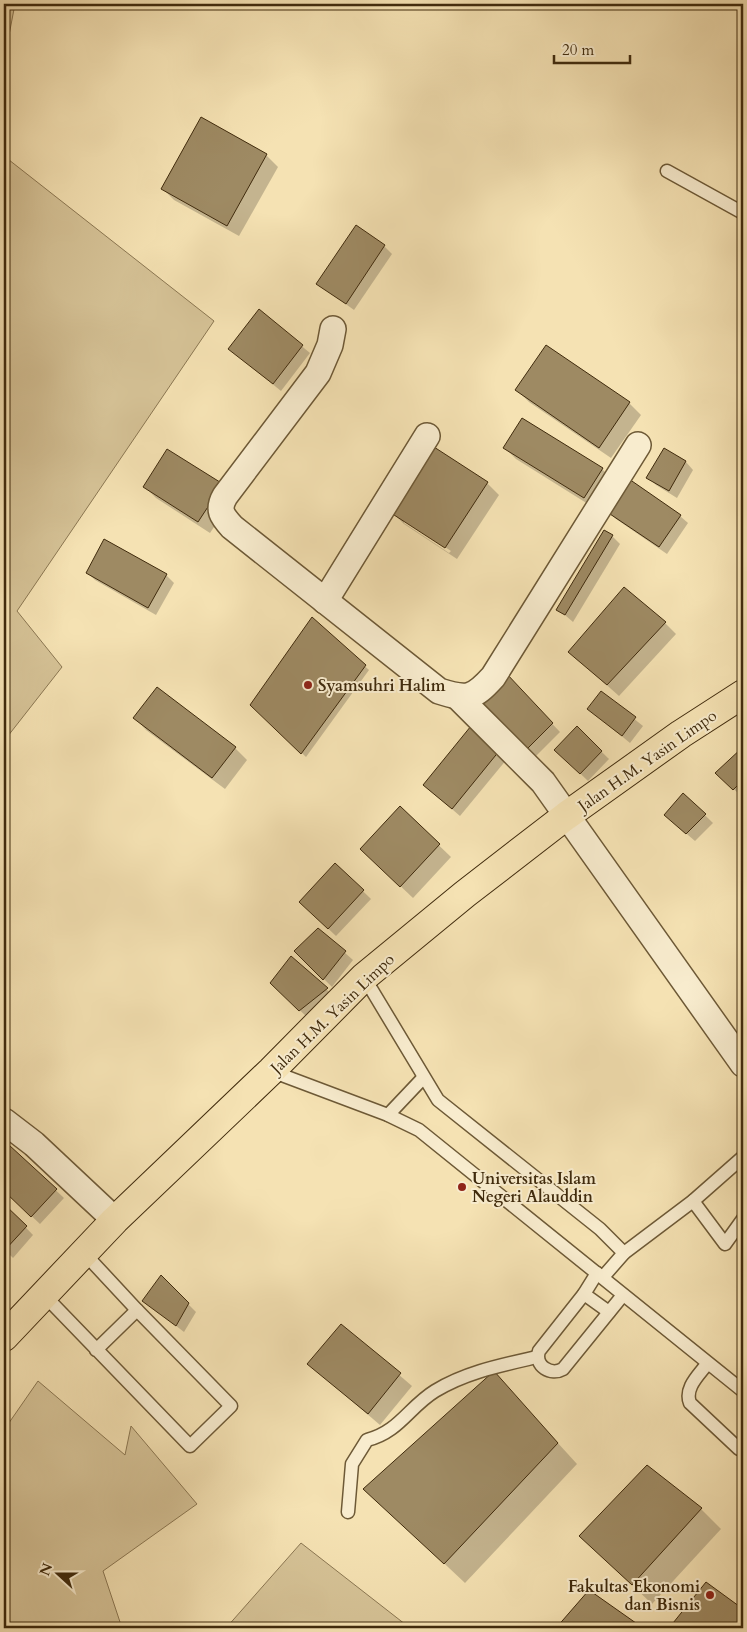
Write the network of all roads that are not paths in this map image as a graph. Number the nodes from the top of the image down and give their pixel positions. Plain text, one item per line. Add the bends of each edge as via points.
1 (667, 171) dead end
2 (743, 213) edge
3 (333, 329) dead end
4 (427, 436) dead end
5 (638, 445) dead end
6 (325, 601) junction
7 (743, 694) edge
8 (460, 698) junction
9 (566, 816) junction
10 (364, 977) junction
11 (743, 1064) edge
12 (271, 1071) junction
13 (423, 1078) junction
14 (388, 1115) junction
15 (4, 1121) edge
16 (743, 1157) edge
17 (693, 1201) junction
18 (743, 1218) edge
19 (115, 1220) junction
20 (84, 1252) junction
21 (624, 1253) junction
22 (600, 1275) junction
23 (584, 1294) junction
24 (44, 1295) junction
25 (623, 1295) junction
26 (138, 1310) junction
27 (610, 1312) junction
28 (4, 1337) edge
29 (96, 1350) junction
30 (537, 1357) junction
31 (707, 1364) junction
32 (743, 1391) edge
33 (739, 1449) dead end
34 (348, 1512) dead end

1 - 2 lane
3 - 6 street via 318,373 219,507 232,527
4 - 6 street
5 - 8 street via 493,677 479,693
6 - 8 street via 439,691
7 - 9 main road, Jalan H.M. Yasin Limpo
8 - 9 street via 543,782
9 - 10 main road, Jalan H.M. Yasin Limpo
9 - 11 street
10 - 12 main road, Jalan H.M. Yasin Limpo
10 - 13 lane via 417,1061
12 - 14 lane
12 - 19 main road, Jalan H.M. Yasin Limpo
13 - 14 lane
13 - 21 lane via 438,1100 600,1229
14 - 22 lane via 419,1130
15 - 19 street via 34,1144
16 - 17 lane
17 - 18 lane via 725,1244
17 - 21 lane
19 - 20 main road, Jalan H.M. Yasin Limpo
20 - 24 main road, Jalan H.M. Yasin Limpo
20 - 26 lane
21 - 22 lane
22 - 23 lane
22 - 25 lane
23 - 27 lane
23 - 30 lane
24 - 28 main road, Jalan H.M. Yasin Limpo
24 - 29 lane
25 - 27 lane
25 - 31 lane
26 - 29 lane
26 - 29 lane via 231,1406 190,1446
27 - 30 lane via 557,1373 538,1363
30 - 34 lane via 452,1381 433,1392 383,1436 367,1440 352,1464
31 - 32 lane
31 - 33 lane via 689,1389 690,1403

